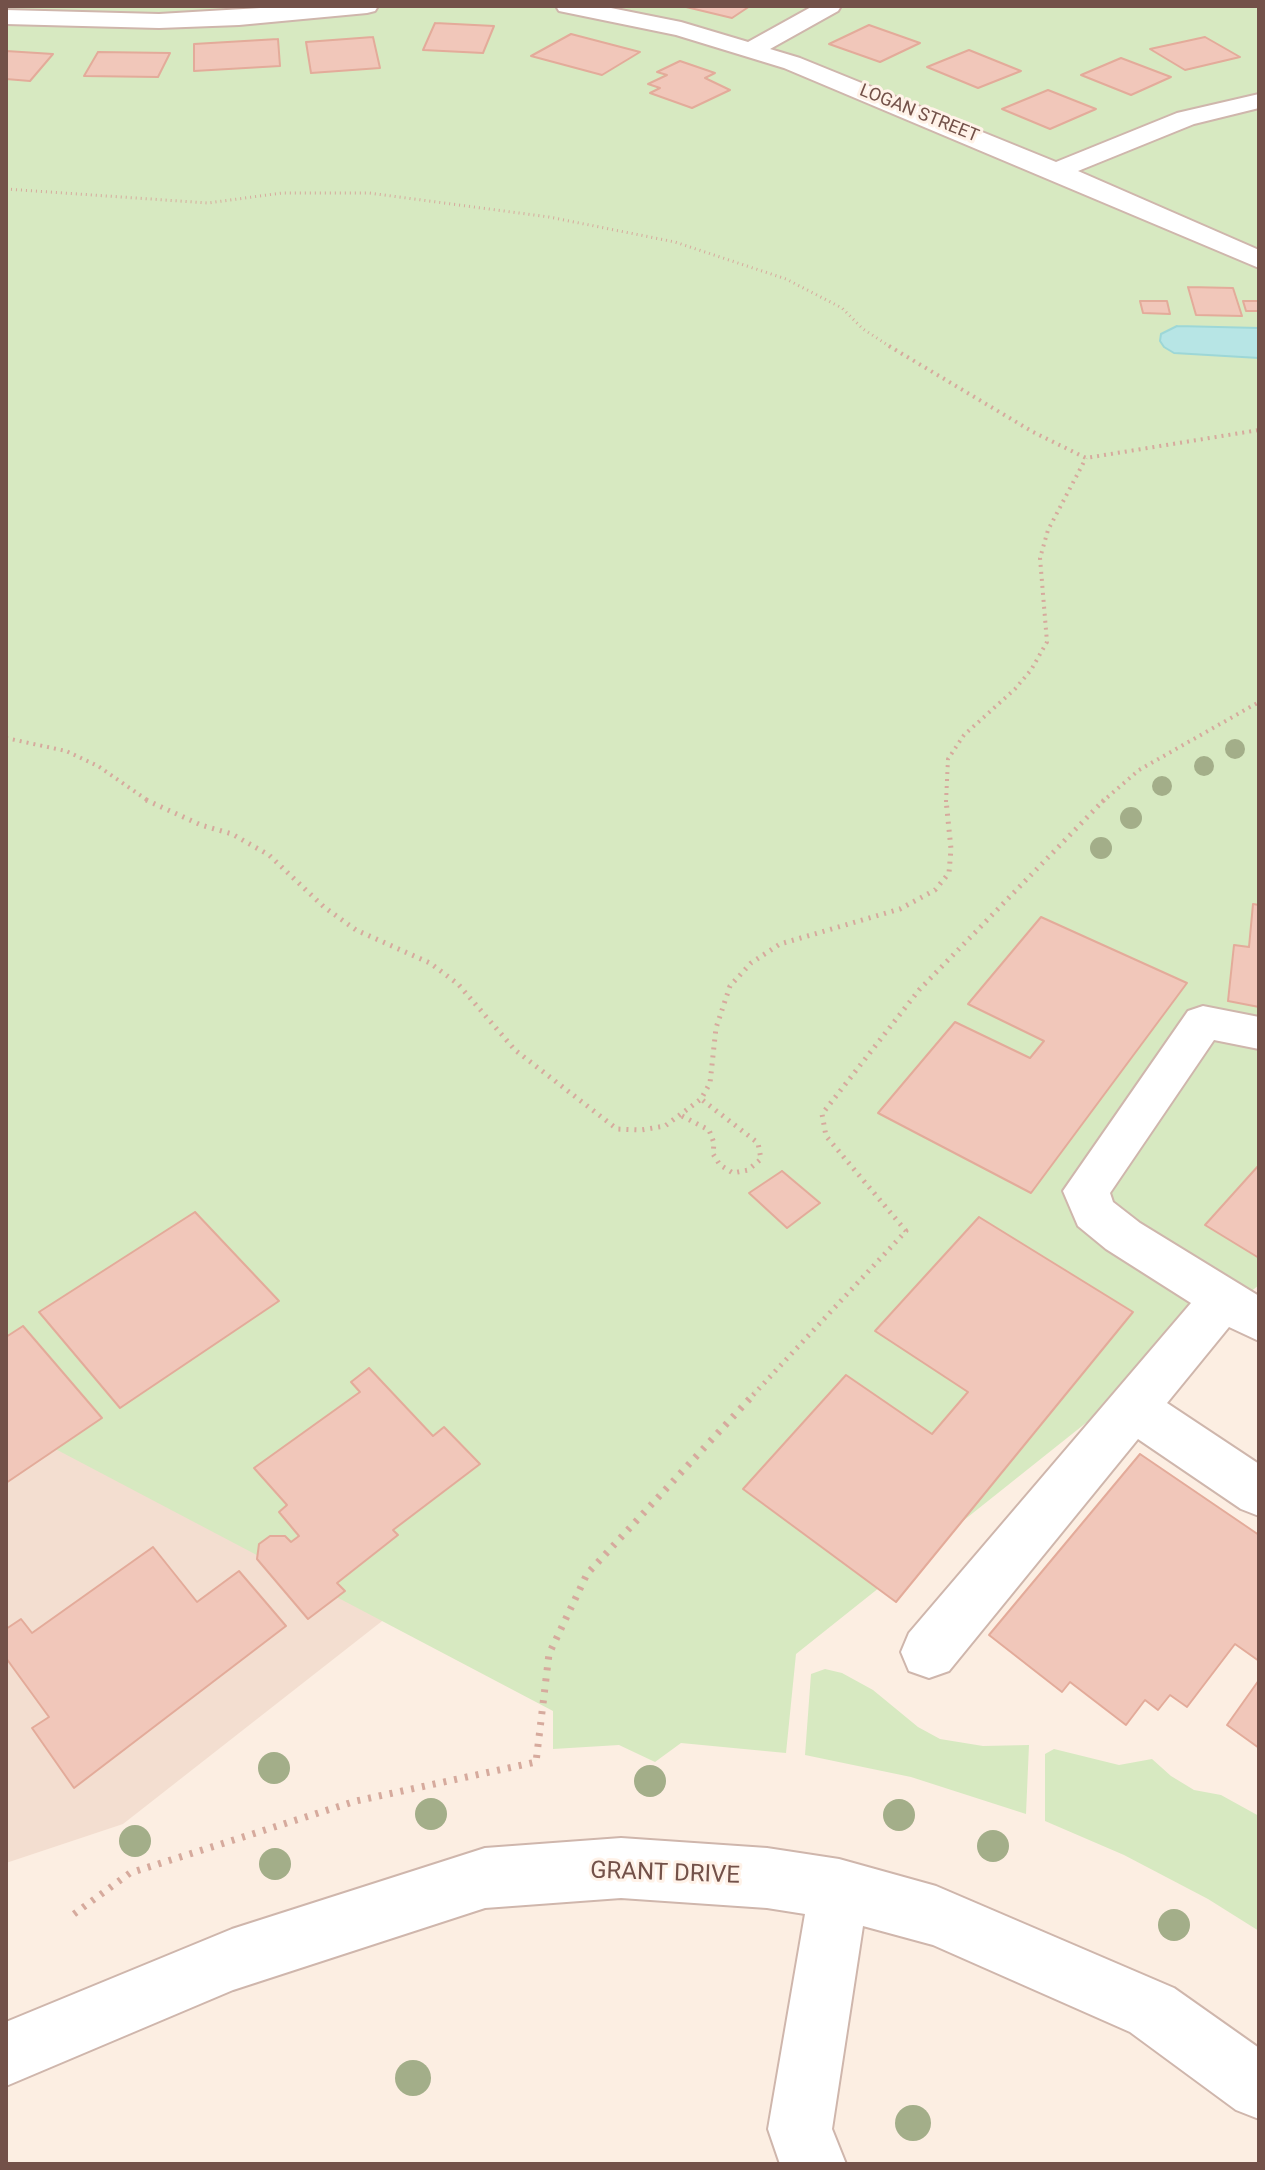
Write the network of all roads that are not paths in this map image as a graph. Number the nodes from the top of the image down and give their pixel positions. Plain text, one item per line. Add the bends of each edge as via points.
1 (367, 6) edge
2 (567, 6) edge
3 (830, 6) edge
4 (6, 17) edge
5 (752, 49) junction
6 (1259, 101) edge
7 (1056, 171) junction
8 (1259, 260) edge
9 (1259, 1033) edge
10 (1242, 1310) edge
11 (1134, 1408) junction
12 (1259, 1493) edge
13 (929, 1652) dead end
14 (839, 1889) junction
15 (6, 2054) edge
16 (1259, 2087) edge
17 (813, 2164) edge

1 - 4 street via 159,21
2 - 5 street, LOGAN STREET
3 - 5 street
5 - 7 street, LOGAN STREET
6 - 7 street via 1186,118
7 - 8 street, LOGAN STREET
9 - 10 street via 1203,1022 1086,1191 1094,1213 1123,1236
10 - 11 street
11 - 12 street
11 - 13 street
14 - 15 street, GRANT DRIVE via 767,1878 621,1868 485,1878 232,1960
14 - 16 street, GRANT DRIVE via 936,1916 1152,2010
14 - 17 street via 800,2129

